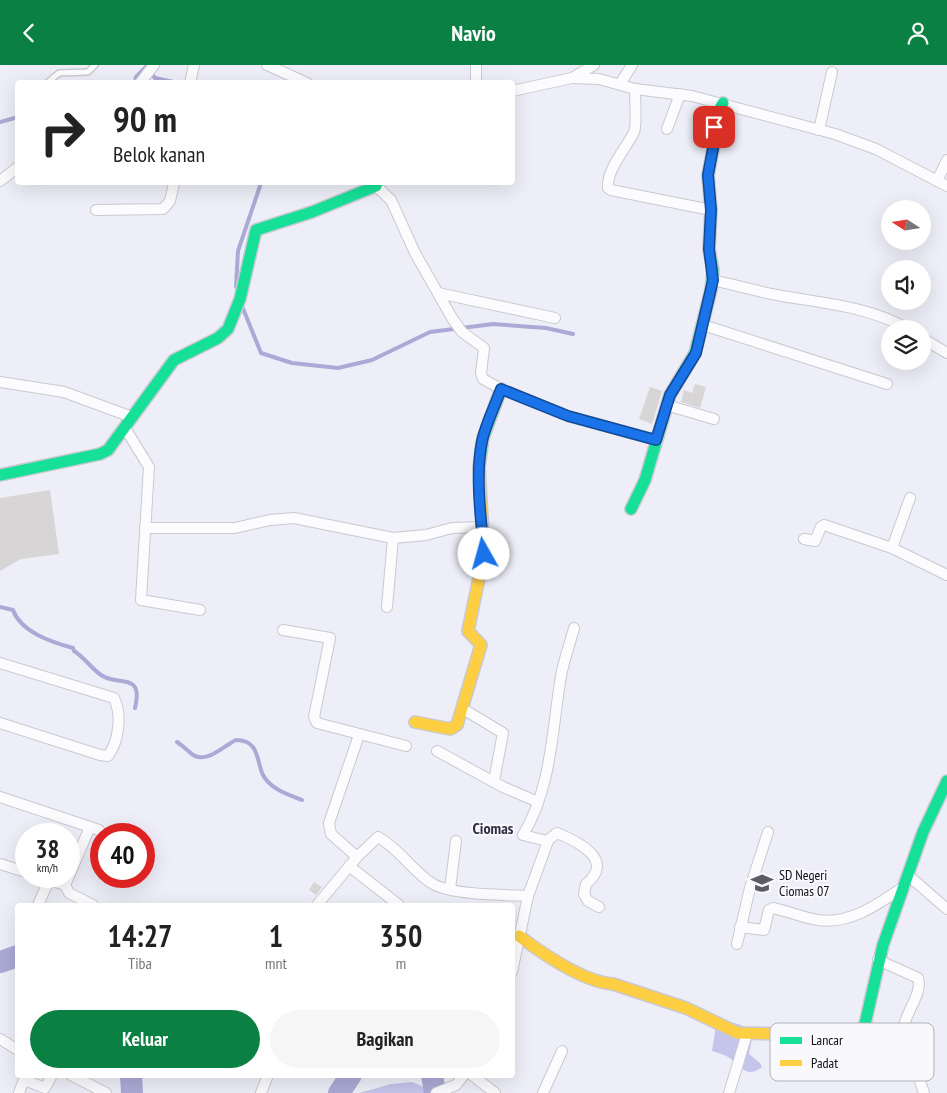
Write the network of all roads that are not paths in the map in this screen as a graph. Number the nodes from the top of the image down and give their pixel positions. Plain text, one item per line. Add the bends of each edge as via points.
1 (95, 65) edge
2 (154, 65) edge
3 (194, 65) edge
4 (268, 65) edge
5 (476, 65) edge
6 (594, 65) edge
7 (632, 65) edge
8 (832, 72) dead end
9 (572, 78) junction
10 (51, 80) edge
11 (142, 80) edge
12 (190, 80) edge
13 (301, 80) edge
14 (476, 80) edge
15 (620, 84) junction
16 (635, 89) junction
17 (515, 90) edge
18 (680, 94) junction
19 (723, 103) junction
20 (667, 129) dead end
21 (818, 130) junction
22 (947, 160) edge
23 (15, 169) edge
24 (0, 181) edge
25 (937, 181) junction
26 (174, 185) edge
27 (376, 185) edge
28 (947, 187) edge
29 (96, 210) dead end
30 (711, 210) junction
31 (713, 280) junction
32 (438, 293) junction
33 (555, 318) dead end
34 (890, 320) edge
35 (703, 325) junction
36 (931, 343) edge
37 (947, 353) edge
38 (0, 382) edge
39 (887, 384) dead end
40 (501, 389) junction
41 (666, 405) junction
42 (132, 417) junction
43 (714, 419) dead end
44 (124, 428) junction
45 (656, 440) junction
46 (0, 475) edge
47 (910, 498) dead end
48 (631, 509) dead end
49 (480, 527) junction
50 (145, 528) junction
51 (393, 537) junction
52 (804, 539) dead end
53 (892, 548) junction
54 (947, 575) edge
55 (387, 607) dead end
56 (200, 610) dead end
57 (574, 628) dead end
58 (283, 630) dead end
59 (0, 663) edge
60 (463, 709) junction
61 (415, 722) dead end
62 (0, 723) edge
63 (359, 735) junction
64 (406, 746) dead end
65 (437, 751) dead end
66 (494, 781) junction
67 (947, 781) edge
68 (0, 797) edge
69 (538, 802) junction
70 (79, 823) edge
71 (80, 823) edge
72 (768, 832) dead end
73 (456, 841) dead end
74 (548, 841) junction
75 (80, 856) edge
76 (357, 857) junction
77 (0, 864) edge
78 (349, 866) junction
79 (15, 869) edge
80 (908, 881) junction
81 (45, 888) edge
82 (66, 888) edge
83 (450, 889) junction
84 (528, 896) junction
85 (39, 903) edge
86 (89, 903) edge
87 (319, 903) edge
88 (396, 903) edge
89 (599, 907) dead end
90 (947, 909) edge
91 (740, 927) junction
92 (519, 936) junction
93 (737, 944) dead end
94 (515, 956) edge
95 (878, 960) junction
96 (865, 1023) edge
97 (903, 1023) edge
98 (746, 1034) junction
99 (770, 1035) edge
100 (0, 1039) edge
101 (15, 1048) edge
102 (562, 1051) dead end
103 (51, 1078) edge
104 (78, 1078) edge
105 (267, 1078) edge
106 (462, 1078) edge
107 (476, 1078) edge
108 (920, 1081) edge
109 (438, 1092) edge
110 (19, 1093) edge
111 (106, 1093) edge
112 (261, 1093) edge
113 (495, 1093) edge
114 (543, 1093) edge
115 (729, 1093) edge
116 (924, 1093) edge

1 - 10 lane via 88,72 59,73
2 - 11 street
3 - 12 street
4 - 13 street
5 - 14 street
6 - 9 street
7 - 15 street
8 - 21 street
9 - 15 street
9 - 17 street
15 - 16 street
16 - 18 street
16 - 30 street via 635,129 623,148 608,188
18 - 19 street
18 - 20 street
19 - 21 street
19 - 30 street via 714,119 714,143 709,164
21 - 25 street via 866,144
22 - 25 street
23 - 24 street
25 - 28 street
26 - 29 street via 170,201 163,209
27 - 32 street via 391,200
27 - 42 street via 312,212 256,230 240,299 228,329 174,360
30 - 31 street via 709,249
31 - 34 street via 776,295 840,305
31 - 35 street
32 - 33 street
32 - 40 street via 462,332 484,348 483,379
35 - 39 street
35 - 41 street via 694,358
36 - 37 street
38 - 42 street via 64,392
40 - 45 street via 568,416
40 - 49 street via 479,455
41 - 43 street
41 - 45 street
42 - 44 street
44 - 46 street via 108,450 100,454
44 - 50 street via 149,467
45 - 48 street via 645,480
47 - 53 street
49 - 51 street
49 - 60 street via 483,561 468,631 481,645
50 - 51 street via 234,528 270,519 294,518
50 - 56 street via 141,600
51 - 55 street
52 - 53 street via 815,541 824,525
53 - 54 street
57 - 69 street via 563,667 555,727
58 - 63 street via 330,638 314,721
59 - 62 street via 114,698 119,708 114,748 108,756
60 - 61 street via 454,728
60 - 66 street via 503,733
63 - 64 street
63 - 76 street via 329,823 331,834
65 - 66 street
66 - 69 street
67 - 80 street via 923,832
68 - 70 street
69 - 74 street via 523,835
71 - 75 street via 94,828
72 - 91 street
73 - 83 street
74 - 84 street
74 - 89 street via 557,833 591,852 596,874 586,884 584,894 588,901
76 - 78 street
76 - 83 street via 378,837 396,849 433,885
77 - 79 street
78 - 87 street
78 - 88 street
80 - 90 street
80 - 91 street via 873,906 848,918 815,920 773,908 769,910 764,930
80 - 95 street
81 - 85 street
82 - 86 street via 69,893
83 - 84 street
84 - 92 street
91 - 93 street
92 - 94 street
92 - 98 street via 542,953 600,983 613,984 686,1008
95 - 96 street
95 - 97 street via 916,975 920,981
98 - 99 street
98 - 115 street
100 - 101 street
102 - 114 street
103 - 110 street via 46,1088 23,1082
104 - 111 street
105 - 112 street
106 - 109 street
107 - 113 street
108 - 116 street

